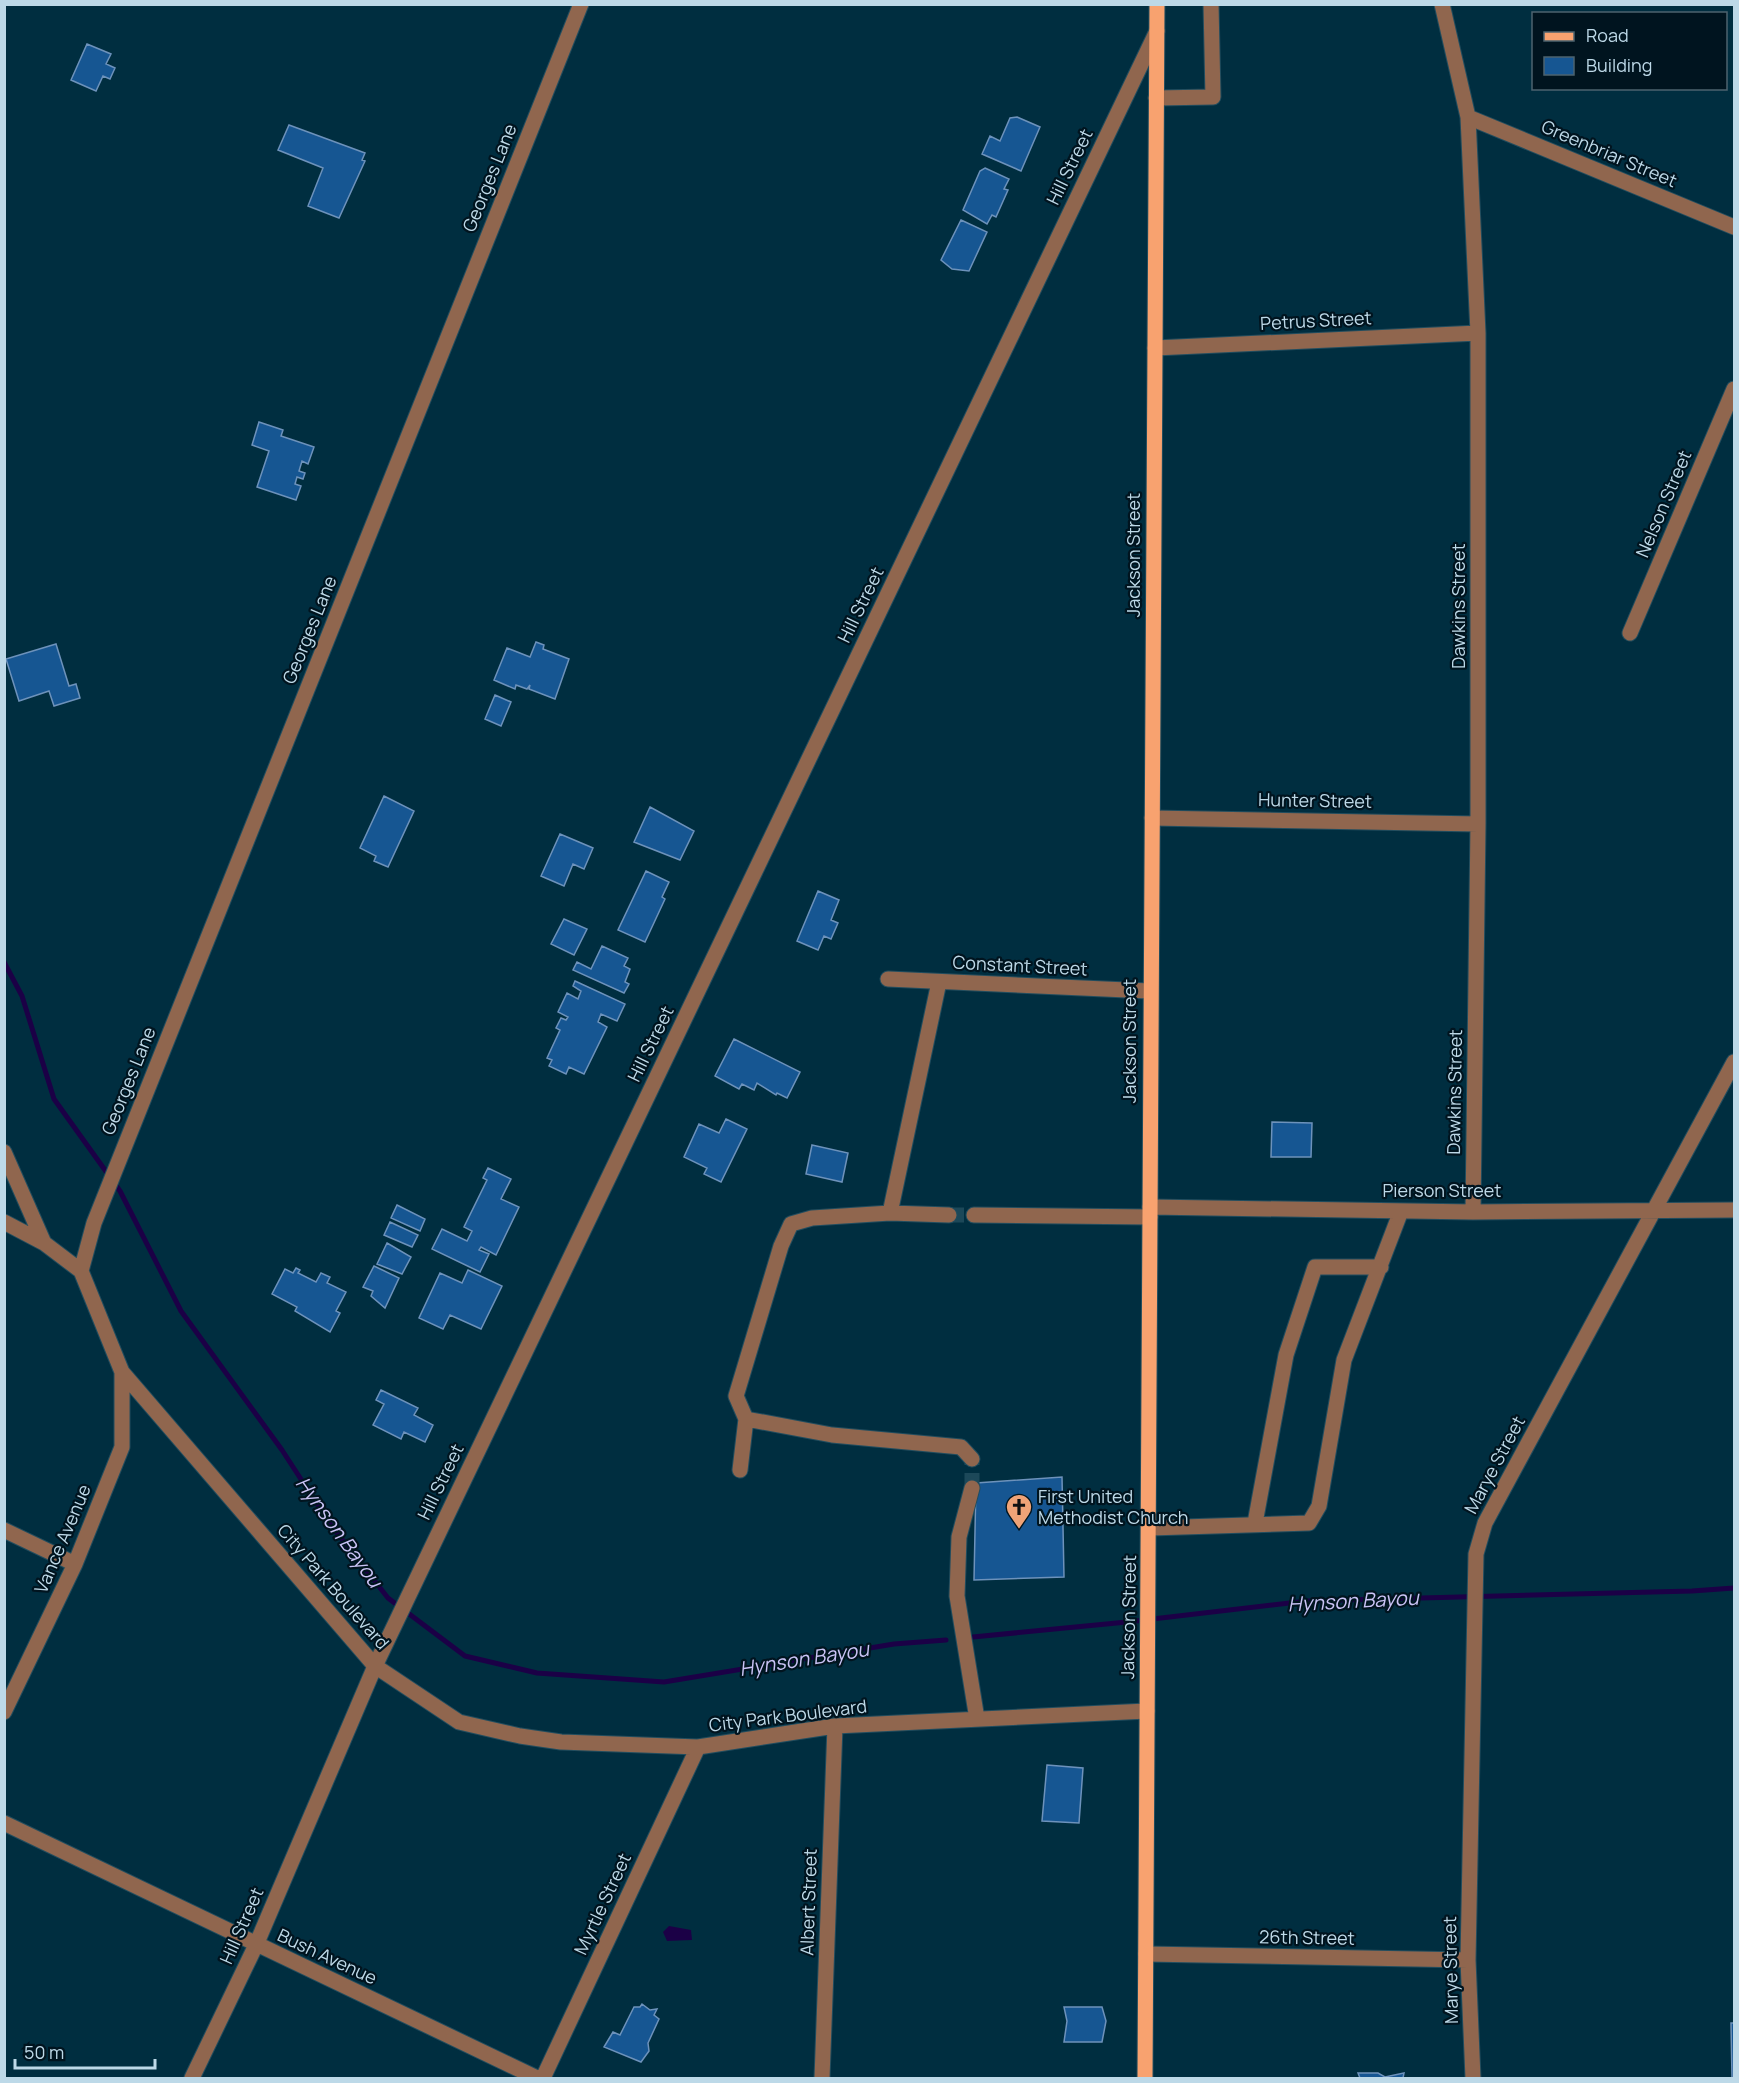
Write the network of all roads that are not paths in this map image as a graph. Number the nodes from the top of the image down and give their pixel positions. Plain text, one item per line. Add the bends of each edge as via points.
1 (581, 4) edge
2 (1157, 4) edge
3 (1211, 4) edge
4 (1442, 4) edge
5 (1157, 31) junction
6 (1156, 98) junction
7 (1468, 117) junction
8 (1734, 227) edge
9 (1478, 333) junction
10 (1155, 348) junction
11 (1734, 389) edge
12 (1630, 633) dead end
13 (1152, 818) junction
14 (1478, 824) junction
15 (888, 979) dead end
16 (939, 982) junction
17 (1149, 991) junction
18 (1734, 1062) edge
19 (4, 1152) edge
20 (1656, 1209) junction
21 (1734, 1210) edge
22 (1401, 1211) junction
23 (1150, 1212) junction
24 (1473, 1212) junction
25 (890, 1213) junction
26 (949, 1215) tunnel mouth
27 (974, 1215) tunnel mouth
28 (4, 1222) edge
29 (44, 1243) junction
30 (1381, 1267) junction
31 (81, 1271) junction
32 (122, 1372) junction
33 (746, 1419) junction
34 (972, 1459) dead end
35 (740, 1470) dead end
36 (972, 1488) tunnel mouth
37 (1255, 1523) junction
38 (1150, 1528) junction
39 (4, 1530) edge
40 (75, 1564) junction
41 (375, 1666) junction
42 (1147, 1711) junction
43 (4, 1712) edge
44 (977, 1719) junction
45 (835, 1726) junction
46 (698, 1747) junction
47 (4, 1823) edge
48 (256, 1945) junction
49 (1146, 1954) junction
50 (1468, 1960) junction
51 (192, 2079) edge
52 (537, 2079) edge
53 (543, 2079) edge
54 (822, 2079) edge
55 (1145, 2079) edge
56 (1473, 2079) edge

1 - 31 street, Georges Lane via 98,1212
2 - 5 main road, Jackson Street
3 - 6 street via 1213,97
4 - 7 street, Dawkins Street
5 - 6 main road, Jackson Street
5 - 41 street, Hill Street
6 - 10 main road, Jackson Street
7 - 8 street, Greenbriar Street
7 - 9 street, Dawkins Street
9 - 10 street, Petrus Street
9 - 14 street, Dawkins Street
10 - 13 main road, Jackson Street
11 - 12 street, Nelson Street
13 - 14 street, Hunter Street
13 - 17 main road, Jackson Street
14 - 24 street, Dawkins Street
15 - 16 street, Constant Street
16 - 17 street, Constant Street
16 - 25 street
17 - 23 main road, Jackson Street
18 - 20 street, Marye Street
19 - 29 street
20 - 21 street, Pierson Street
20 - 24 street, Pierson Street
20 - 50 street, Marye Street via 1485,1523 1476,1554
22 - 23 street, Pierson Street
22 - 24 street, Pierson Street
22 - 30 street
23 - 27 street, Pierson Street
23 - 38 main road, Jackson Street
25 - 26 street
25 - 33 street via 812,1218 791,1224 736,1396
28 - 29 street
29 - 31 street
30 - 37 street via 1344,1360 1319,1506 1309,1523
30 - 37 street via 1315,1267 1286,1355
31 - 32 street, City Park Boulevard
32 - 40 street, Vance Avenue via 122,1447
32 - 41 street, City Park Boulevard
33 - 34 street via 832,1435 961,1447
33 - 35 street
36 - 44 street via 959,1537 957,1596
37 - 38 street
38 - 42 main road, Jackson Street
39 - 40 street
40 - 43 street, Vance Avenue
41 - 46 street, City Park Boulevard via 459,1722 561,1742
41 - 48 street, Hill Street
42 - 44 street, City Park Boulevard
42 - 49 main road, Jackson Street
44 - 45 street, City Park Boulevard
45 - 46 street, City Park Boulevard
45 - 54 street, Albert Street
46 - 53 street, Myrtle Street
47 - 48 street, Bush Avenue
48 - 51 street, Hill Street
48 - 52 street, Bush Avenue
49 - 50 street, 26th Street
49 - 55 main road, Jackson Street
50 - 56 street, Marye Street

